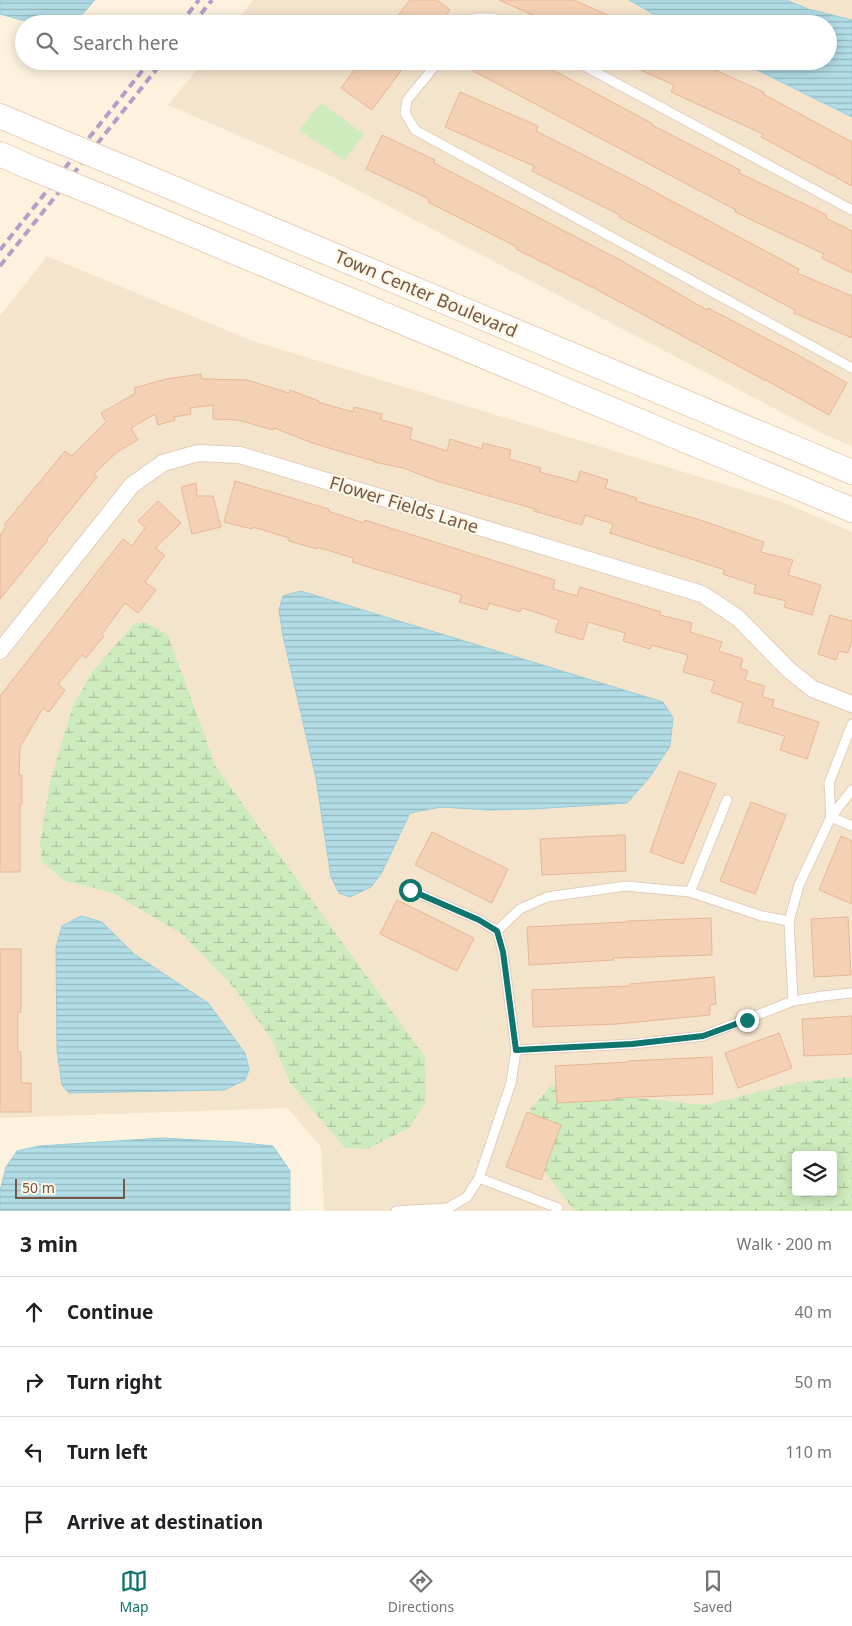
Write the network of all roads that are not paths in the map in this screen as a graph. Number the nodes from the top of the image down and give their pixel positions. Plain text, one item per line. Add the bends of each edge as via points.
1 (432, 70) edge
2 (592, 70) edge
3 (0, 116) edge
4 (0, 154) edge
5 (852, 210) edge
6 (852, 368) edge
7 (852, 472) edge
8 (852, 510) edge
9 (0, 651) edge
10 (852, 704) edge
11 (852, 724) edge
12 (852, 790) edge
13 (727, 800) dead end
14 (831, 817) junction
15 (852, 826) edge
16 (410, 890) dead end
17 (690, 892) junction
18 (790, 921) junction
19 (497, 931) junction
20 (852, 993) edge
21 (793, 1001) junction
22 (516, 1050) junction
23 (479, 1178) junction
24 (558, 1208) dead end
25 (396, 1211) edge

1 - 6 lane via 407,100 405,113 415,130
2 - 5 lane
3 - 7 main road, Town Center Boulevard, bridge
4 - 8 main road, Town Center Boulevard, bridge
9 - 10 street, Flower Fields Lane via 132,485 163,463 198,453 240,455 702,594 738,618 812,688
11 - 14 lane via 829,783
12 - 14 lane
13 - 17 lane
14 - 15 lane
14 - 18 lane via 799,885
16 - 19 lane
17 - 18 lane via 762,916
17 - 19 lane via 626,886 547,897 520,909
18 - 21 lane
19 - 22 lane via 503,952
20 - 21 lane
21 - 22 lane via 703,1036 632,1044
22 - 23 lane via 511,1083
23 - 24 lane
23 - 25 lane via 467,1197 448,1208

